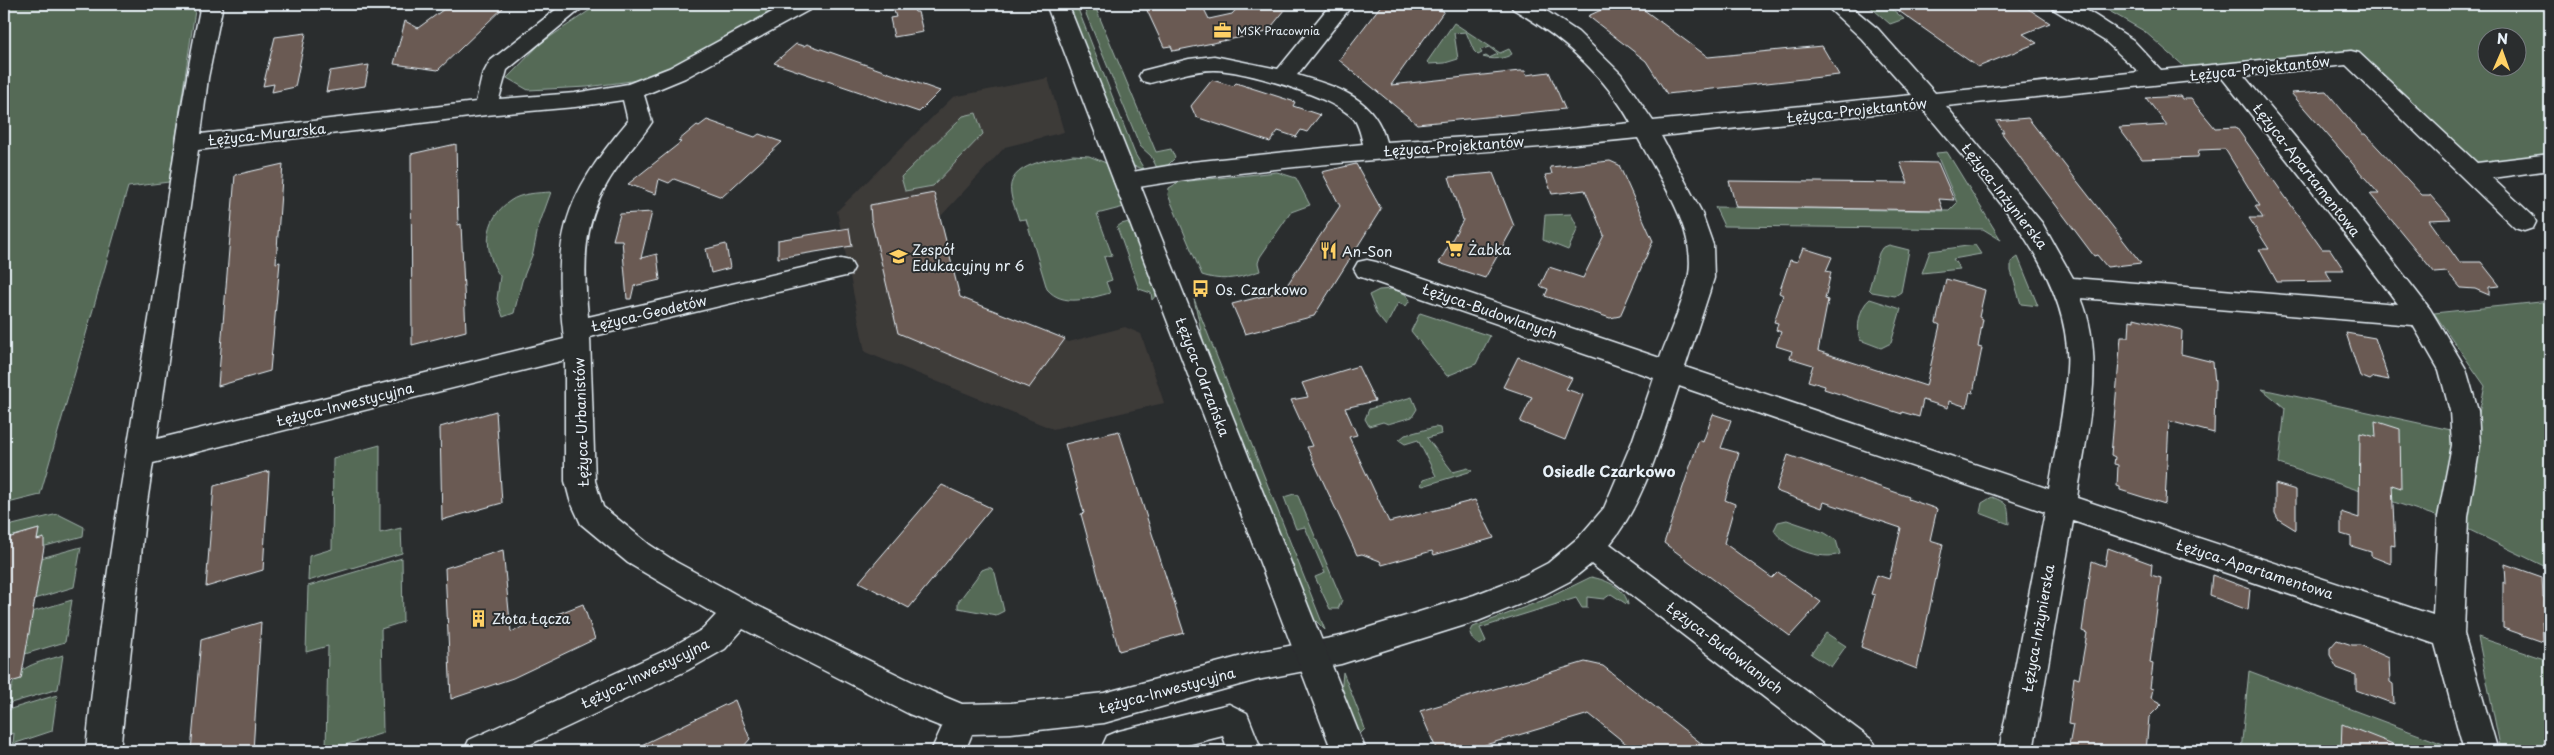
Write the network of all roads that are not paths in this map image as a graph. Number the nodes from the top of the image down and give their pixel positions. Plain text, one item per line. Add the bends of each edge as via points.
1 (212, 4) edge
2 (576, 4) edge
3 (803, 4) edge
4 (1056, 4) edge
5 (1342, 4) edge
6 (1521, 4) edge
7 (1835, 4) edge
8 (2061, 4) edge
9 (2229, 72) junction
10 (1150, 76) dead end
11 (1282, 79) junction
12 (2156, 79) junction
13 (632, 91) junction
14 (1930, 102) junction
15 (486, 108) junction
16 (1644, 130) junction
17 (189, 143) junction
18 (1376, 151) junction
19 (2550, 162) edge
20 (2473, 172) junction
21 (1126, 181) junction
22 (2524, 222) dead end
23 (841, 268) dead end
24 (1367, 269) dead end
25 (2064, 287) junction
26 (2421, 316) junction
27 (577, 338) junction
28 (1671, 371) junction
29 (140, 455) junction
30 (2060, 505) junction
31 (1590, 546) junction
32 (739, 612) junction
33 (2448, 634) junction
34 (1311, 654) junction
35 (1111, 706) junction
36 (962, 719) junction
37 (1120, 749) edge
38 (103, 751) edge
39 (481, 751) edge
40 (948, 751) edge
41 (1245, 751) edge
42 (1349, 751) edge
43 (1860, 751) edge
44 (2016, 751) edge
45 (2481, 751) edge

1 - 17 street, Łężyca-Murarska via 197,78
2 - 15 street via 498,66
3 - 13 street via 774,16 680,72
4 - 21 street, Łężyca-Odrzańska
5 - 11 street
6 - 16 street via 1578,44 1610,76 1636,112
7 - 14 street, Łężyca-Inżynierska via 1870,34
8 - 12 street via 2125,44 2142,59
9 - 12 street, Łężyca-Projektantów
9 - 20 street, Łężyca-Projektantów via 2351,58
9 - 26 street, Łężyca-Apartamentowa
10 - 11 street via 1213,63 1240,66
11 - 18 street via 1320,89 1360,111 1370,124
12 - 14 street, Łężyca-Projektantów
13 - 15 street, Łężyca-Murarska
13 - 27 street, Łężyca-Geodetów via 640,122 599,176 577,226 572,252
14 - 16 street, Łężyca-Projektantów
14 - 25 street, Łężyca-Inżynierska via 2033,229 2047,249
15 - 17 street, Łężyca-Murarska
16 - 18 street, Łężyca-Projektantów
16 - 28 street via 1694,218 1701,244 1701,278
17 - 29 street
18 - 21 street, Łężyca-Projektantów via 1191,170
19 - 20 street
20 - 22 street, Łężyca-Projektantów
21 - 34 street, Łężyca-Odrzańska
23 - 27 street, Łężyca-Geodetów
24 - 28 street, Łężyca-Budowlanych
25 - 26 street
25 - 30 street, Łężyca-Inżynierska via 2076,326 2081,368
26 - 33 street, Łężyca-Apartamentowa via 2452,369 2464,411 2466,445 2452,517
27 - 29 street, Łężyca-Inwestycyjna
27 - 32 street, Łężyca-Urbanistów via 580,481 592,515 665,571
28 - 30 street
28 - 31 street via 1616,515
29 - 38 street
30 - 33 street, Łężyca-Apartamentowa
30 - 44 street, Łężyca-Inżynierska
31 - 34 street via 1543,581 1478,607 1341,650
31 - 43 street, Łężyca-Budowlanych
32 - 36 street, Łężyca-Inwestycyjna via 922,703
32 - 39 street, Łężyca-Inwestycyjna via 714,639 677,660
33 - 45 street, Łężyca-Apartamentowa
34 - 35 street, Łężyca-Inwestycyjna
34 - 42 street, Łężyca-Odrzańska
35 - 36 street, Łężyca-Inwestycyjna via 1041,716
35 - 37 street
36 - 40 street
37 - 41 street via 1229,719 1235,724

